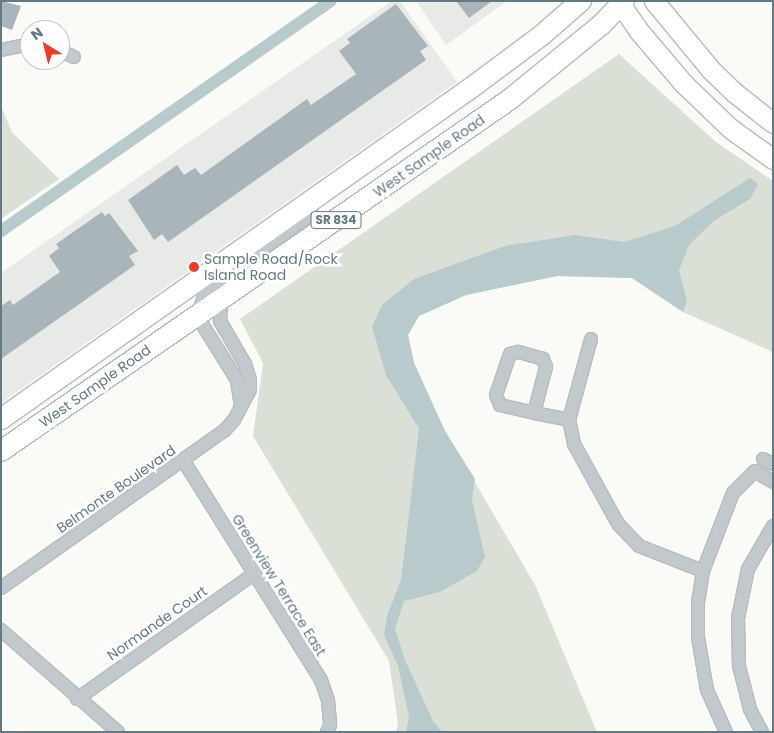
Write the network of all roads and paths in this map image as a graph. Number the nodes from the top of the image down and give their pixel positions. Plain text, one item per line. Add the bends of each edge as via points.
1 (581, 1) edge
2 (654, 1) edge
3 (621, 2) edge
4 (20, 46) edge
5 (1, 50) edge
6 (70, 56) edge
7 (74, 57) dead end
8 (773, 124) edge
9 (773, 159) edge
10 (315, 200) junction
11 (180, 293) junction
12 (221, 299) junction
13 (197, 316) junction
14 (591, 339) dead end
15 (241, 408) junction
16 (58, 411) junction
17 (534, 413) junction
18 (1, 419) edge
19 (569, 420) junction
20 (1, 452) edge
21 (182, 460) junction
22 (773, 482) edge
23 (773, 526) edge
24 (703, 571) junction
25 (254, 572) junction
26 (1, 588) edge
27 (1, 630) edge
28 (78, 699) junction
29 (118, 732) edge
30 (327, 732) edge
31 (726, 732) edge
32 (762, 732) edge

1 - 10 main road, West Sample Road / SR 834 via 542,35
2 - 8 main road via 711,70
3 - 9 main road via 643,37 684,84 731,129
3 - 12 main road, West Sample Road / SR 834 via 602,25 510,100
4 - 5 street
6 - 7 street
10 - 11 main road, West Sample Road / SR 834
10 - 13 street via 307,217 207,289
11 - 16 main road via 172,317 76,383
11 - 18 main road, West Sample Road / SR 834
12 - 13 main road, West Sample Road / SR 834
12 - 15 street, Belmonte Boulevard via 220,322 245,364 250,380 250,390
13 - 15 street via 237,380
13 - 16 main road, West Sample Road / SR 834
14 - 19 street
15 - 21 street, Belmonte Boulevard via 225,430
16 - 20 main road, West Sample Road / SR 834
17 - 17 street via 500,405 496,395 510,354 518,352 543,359 546,367
17 - 19 street
19 - 24 street via 574,444 619,525 639,546
21 - 25 street, Greenview Terrace East
21 - 26 street, Belmonte Boulevard
22 - 24 street via 755,471 733,493
23 - 32 street via 748,570 738,618 739,666 750,709
24 - 31 street via 698,602 698,637 707,690
25 - 28 street, Normande Court
25 - 30 street, Greenview Terrace East via 321,680 328,700 330,724
27 - 28 street
28 - 29 street

